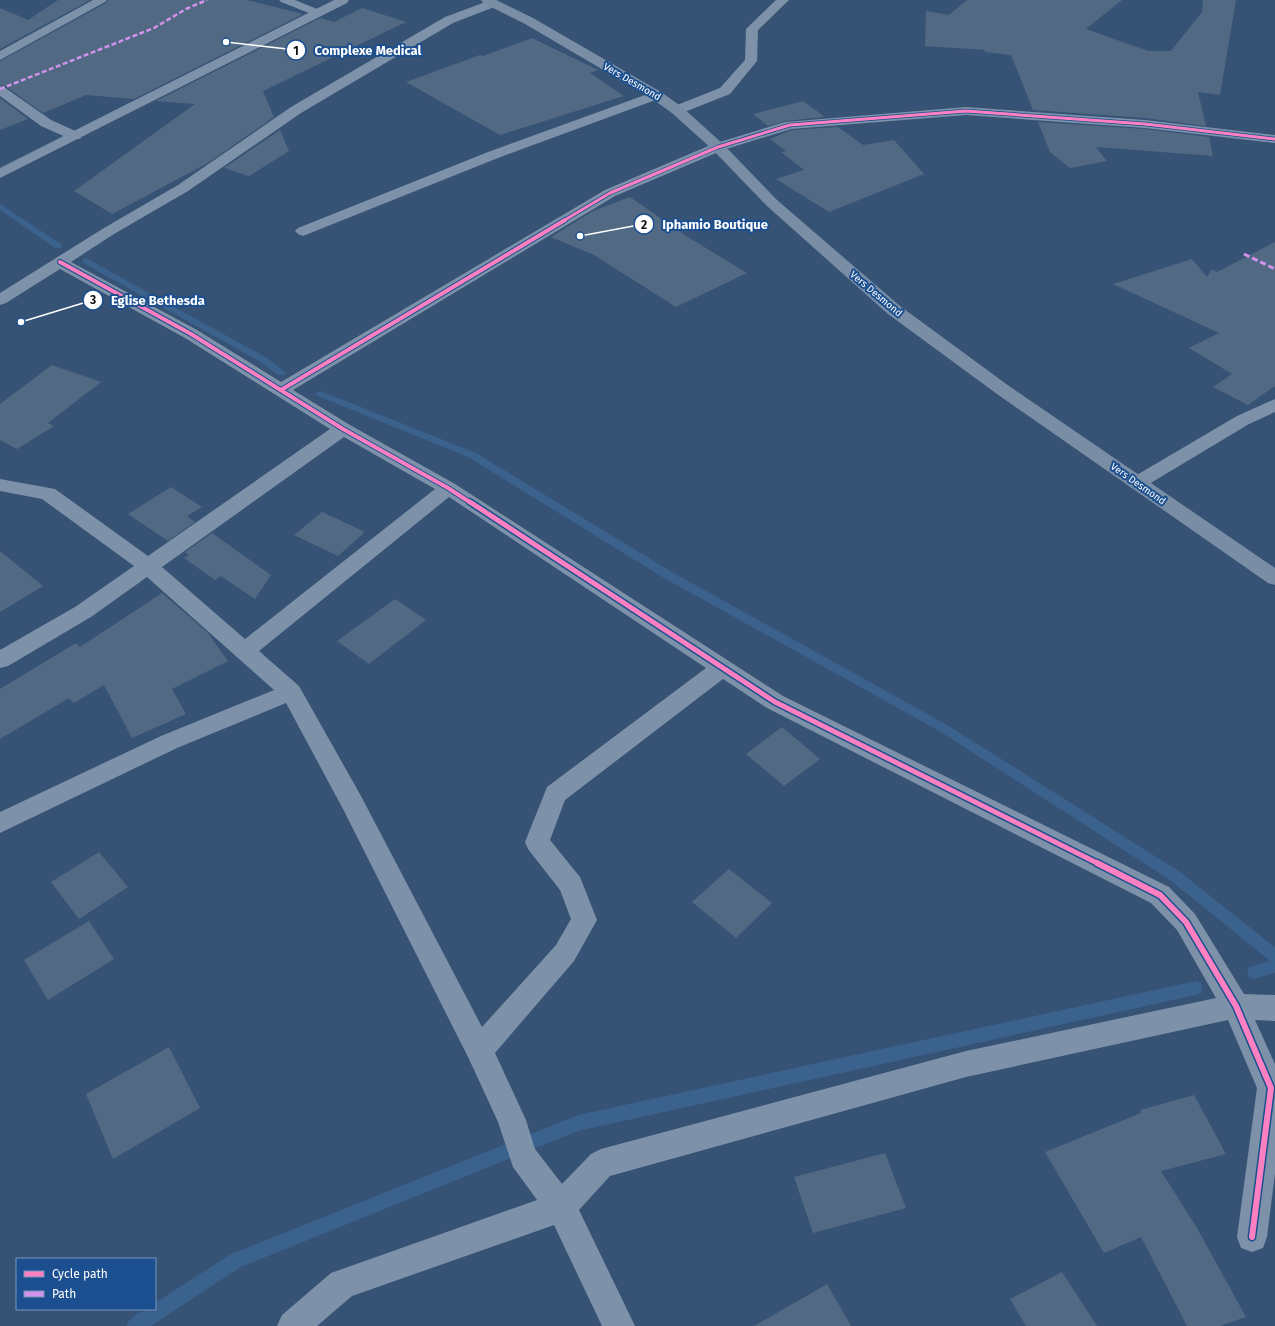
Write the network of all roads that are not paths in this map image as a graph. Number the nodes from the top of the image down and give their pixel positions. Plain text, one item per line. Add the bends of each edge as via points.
1 (101, 0) edge
2 (284, 0) edge
3 (343, 0) edge
4 (783, 0) edge
5 (490, 1) edge
6 (318, 13) junction
7 (0, 56) edge
8 (0, 90) edge
9 (656, 95) junction
10 (677, 110) junction
11 (75, 136) junction
12 (1275, 138) edge
13 (718, 147) junction
14 (0, 174) edge
15 (303, 231) dead end
16 (60, 262) junction
17 (0, 300) edge
18 (281, 390) junction
19 (1275, 404) edge
20 (343, 429) junction
21 (1137, 483) junction
22 (0, 485) edge
23 (448, 488) junction
24 (148, 566) junction
25 (1275, 578) edge
26 (244, 651) junction
27 (0, 660) edge
28 (722, 668) junction
29 (291, 692) junction
30 (0, 824) edge
31 (1236, 1006) junction
32 (1275, 1008) edge
33 (479, 1050) junction
34 (561, 1207) junction
35 (1252, 1237) dead end
36 (293, 1326) edge
37 (619, 1326) edge

1 - 7 lane
2 - 6 lane
3 - 6 street
4 - 10 street via 752,29 751,61 725,91
5 - 9 main road, Vers Desmond
5 - 16 street via 449,20 296,110 183,188
6 - 11 street
8 - 11 lane via 46,123
9 - 10 main road, Vers Desmond
9 - 15 street via 493,155
10 - 13 main road, Vers Desmond
11 - 14 street
12 - 13 street via 1145,124 966,111 790,124
13 - 18 street via 610,193
13 - 21 main road, Vers Desmond via 772,203 894,310
16 - 17 street
16 - 18 street via 191,334
18 - 20 street
19 - 21 street via 1243,420
20 - 23 street
20 - 24 street
21 - 25 main road, Vers Desmond
22 - 24 street via 48,494
23 - 26 street
23 - 28 street
24 - 26 street
24 - 27 street via 83,612
26 - 29 street
28 - 31 street via 775,702 1160,895 1186,922
28 - 33 street via 555,794 537,842 571,884 584,920 565,953
29 - 30 street via 169,742
29 - 33 street via 352,803
31 - 32 street
31 - 34 street via 966,1064 601,1164
31 - 35 street via 1271,1088
33 - 34 street via 512,1120 523,1157
34 - 36 street via 342,1284
34 - 37 street

